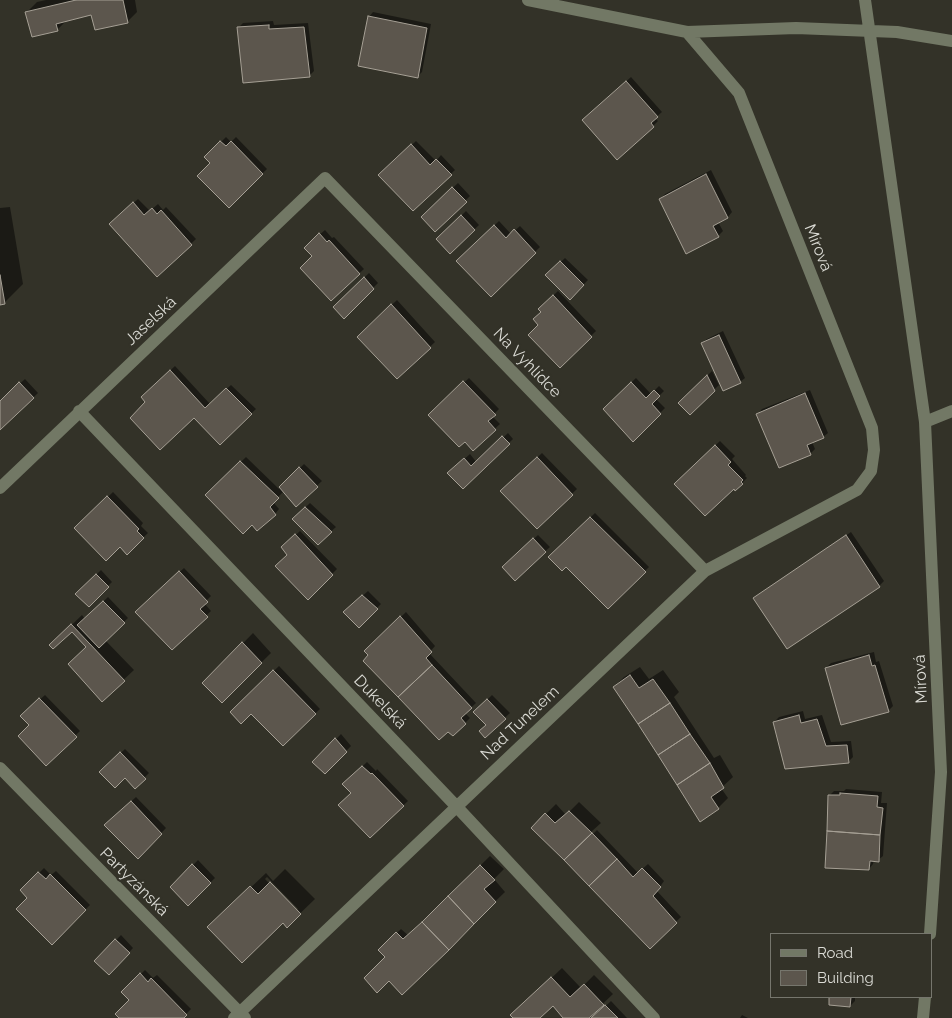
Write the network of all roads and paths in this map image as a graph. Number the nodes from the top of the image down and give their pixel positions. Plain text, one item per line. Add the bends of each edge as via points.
1 (528, 0) edge
2 (865, 0) edge
3 (687, 32) junction
4 (870, 32) junction
5 (952, 41) edge
6 (325, 178) joint
7 (79, 411) junction
8 (952, 411) edge
9 (925, 422) junction
10 (0, 488) edge
11 (857, 490) joint
12 (704, 571) junction
13 (0, 768) edge
14 (456, 806) junction
15 (930, 933) edge
16 (925, 998) edge
17 (240, 1016) edge
18 (654, 1018) edge
19 (923, 1018) edge

1 - 3 street
2 - 4 street, Mírová
3 - 4 street via 796,28
3 - 11 street, Mírová via 739,93 872,428 874,450 871,471
4 - 5 street via 897,32
4 - 9 street, Mírová
6 - 7 street, Jaselská
6 - 12 street, Na Vyhlídce
7 - 10 street, Jaselská
7 - 14 street, Dukelská
8 - 9 street
9 - 15 street, Mírová via 941,772
11 - 12 street, Nad Tunelem
12 - 14 street, Nad Tunelem
13 - 17 street, Partyzánská
14 - 17 street, Nad Tunelem
14 - 18 street, Dukelská
16 - 19 street

